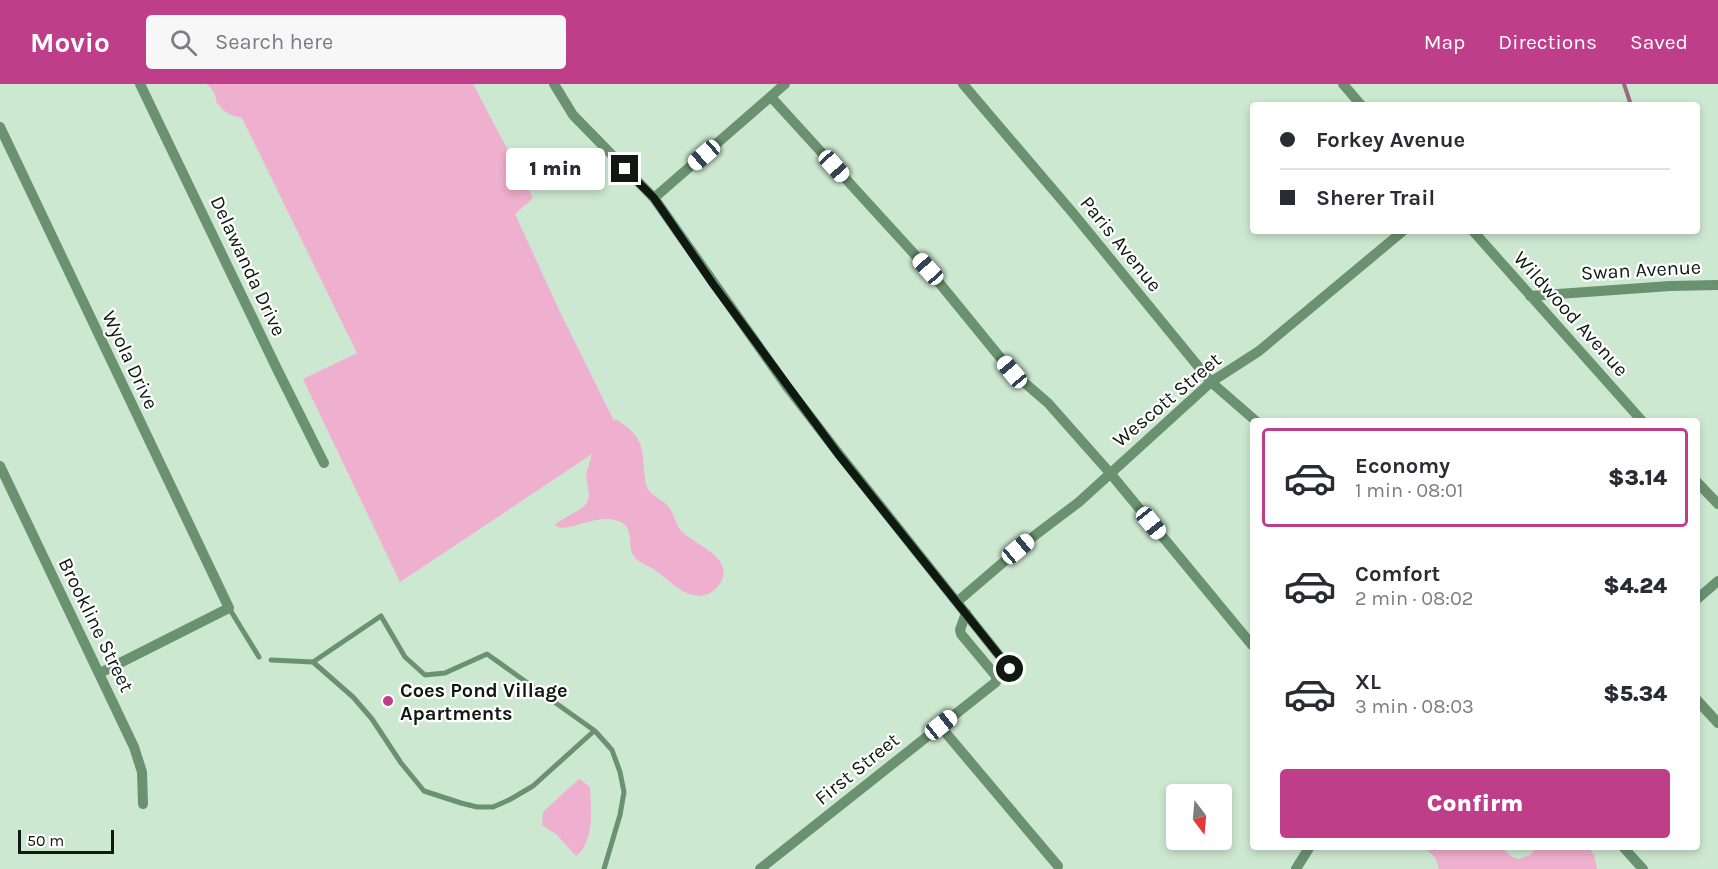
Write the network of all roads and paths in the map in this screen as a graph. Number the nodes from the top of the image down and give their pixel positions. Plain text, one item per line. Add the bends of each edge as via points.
1 (140, 84) edge
2 (554, 84) edge
3 (785, 84) edge
4 (963, 84) edge
5 (1343, 84) edge
6 (771, 97) junction
7 (1358, 102) edge
8 (0, 126) edge
9 (654, 198) junction
10 (1399, 234) edge
11 (1476, 234) edge
12 (1718, 285) edge
13 (1530, 296) junction
14 (1211, 382) junction
15 (1252, 418) edge
16 (1639, 418) edge
17 (324, 463) dead end
18 (0, 466) edge
19 (1110, 473) junction
20 (1700, 485) edge
21 (1718, 504) edge
22 (1718, 581) edge
23 (1700, 597) edge
24 (958, 602) junction
25 (229, 608) junction
26 (966, 613) junction
27 (1250, 643) edge
28 (259, 657) dead end
29 (271, 660) dead end
30 (313, 662) junction
31 (1010, 669) dead end
32 (100, 673) junction
33 (1700, 703) edge
34 (1718, 723) edge
35 (940, 726) junction
36 (594, 731) junction
37 (143, 804) dead end
38 (1307, 850) edge
39 (1626, 850) edge
40 (1058, 866) dead end
41 (604, 869) edge
42 (760, 869) edge
43 (1296, 869) edge
44 (1643, 869) edge

1 - 17 street, Delawanda Drive
2 - 9 street via 573,115
3 - 6 street
4 - 14 street, Paris Avenue
5 - 7 street
6 - 9 street
6 - 19 street via 928,269 1012,372 1048,404
8 - 25 street, Wyola Drive
9 - 24 street via 788,388
10 - 14 street, Wescott Street via 1259,351
11 - 13 street, Wildwood Avenue
12 - 13 street, Swan Avenue
13 - 16 street, Wildwood Avenue
14 - 15 street, Paris Avenue
14 - 19 street, Wescott Street
18 - 32 street, Brookline Street
19 - 24 street, Wescott Street
19 - 27 street
20 - 21 street
22 - 23 street
24 - 26 street
25 - 28 lane
25 - 32 street
26 - 31 street
26 - 35 street, First Street via 961,634 996,676 996,682
29 - 30 lane
30 - 36 lane via 381,616 405,657 425,675 445,673 487,654
30 - 36 lane via 372,719 424,791 477,807 493,807 533,786
32 - 37 street, Brookline Street via 134,747 142,772
33 - 34 street
35 - 40 street
35 - 42 street, First Street
36 - 41 lane via 615,757 624,792
38 - 43 street
39 - 44 street

